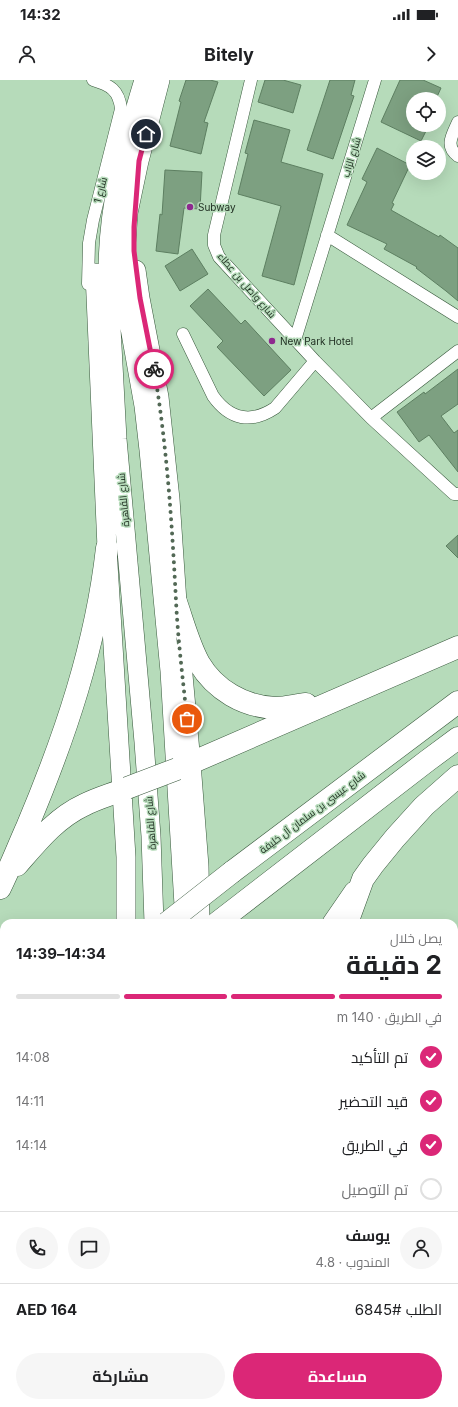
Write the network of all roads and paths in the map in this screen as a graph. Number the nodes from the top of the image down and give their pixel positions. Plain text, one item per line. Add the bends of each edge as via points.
1 (93, 80) edge
2 (144, 80) edge
3 (160, 80) edge
4 (251, 80) edge
5 (375, 80) edge
6 (458, 122) edge
7 (458, 156) edge
8 (139, 161) junction
9 (112, 212) junction
10 (327, 235) junction
11 (97, 316) junction
12 (458, 318) edge
13 (183, 334) dead end
14 (295, 340) junction
15 (458, 351) edge
16 (315, 361) junction
17 (371, 418) junction
18 (458, 494) edge
19 (107, 548) junction
20 (176, 602) junction
21 (458, 647) edge
22 (337, 698) junction
23 (458, 702) edge
24 (458, 738) edge
25 (184, 766) junction
26 (458, 776) edge
27 (124, 789) junction
28 (362, 879) junction
29 (1, 885) edge
30 (126, 919) edge
31 (154, 919) edge
32 (172, 919) edge
33 (185, 919) edge
34 (200, 919) edge
35 (222, 919) edge
36 (335, 919) edge
37 (348, 919) edge

1 - 11 street, شارع 1 via 106,84 115,92 119,97 121,109 95,208 89,243 88,289
2 - 9 main road, شارع القاهرة via 129,129
3 - 8 main road
4 - 14 street, شارع واصل بن عطاء via 214,235 214,245 219,257
5 - 10 street, شارع الزاب
6 - 7 street via 450,141 453,153
8 - 20 main road via 134,227 136,275 159,397 170,499
8 - 33 main road via 128,213 126,286 129,322 144,406 170,672
9 - 11 main road via 102,233 96,256
9 - 31 main road, شارع القاهرة via 108,272 117,439 144,742
10 - 12 street
10 - 14 street, شارع الزاب
11 - 19 main road
13 - 16 street via 213,396 227,412 236,416 256,417 275,408
14 - 16 street, شارع واصل بن عطاء
15 - 17 street
16 - 17 street, شارع واصل بن عطاء
17 - 18 street, شارع واصل بن عطاء via 454,494
19 - 27 main road
19 - 29 highway via 95,628 73,707 47,778
20 - 22 highway via 199,662 206,673 226,692 250,703 276,708
20 - 25 main road
21 - 22 highway
22 - 25 highway
23 - 32 highway, شارع عيسى بن سلمان آل خليفة, bridge
24 - 35 highway
25 - 27 highway, bridge
25 - 34 main road via 198,866
26 - 28 highway via 410,821
27 - 29 highway via 84,804 56,823 43,834
27 - 30 main road
28 - 36 main road
28 - 37 highway

